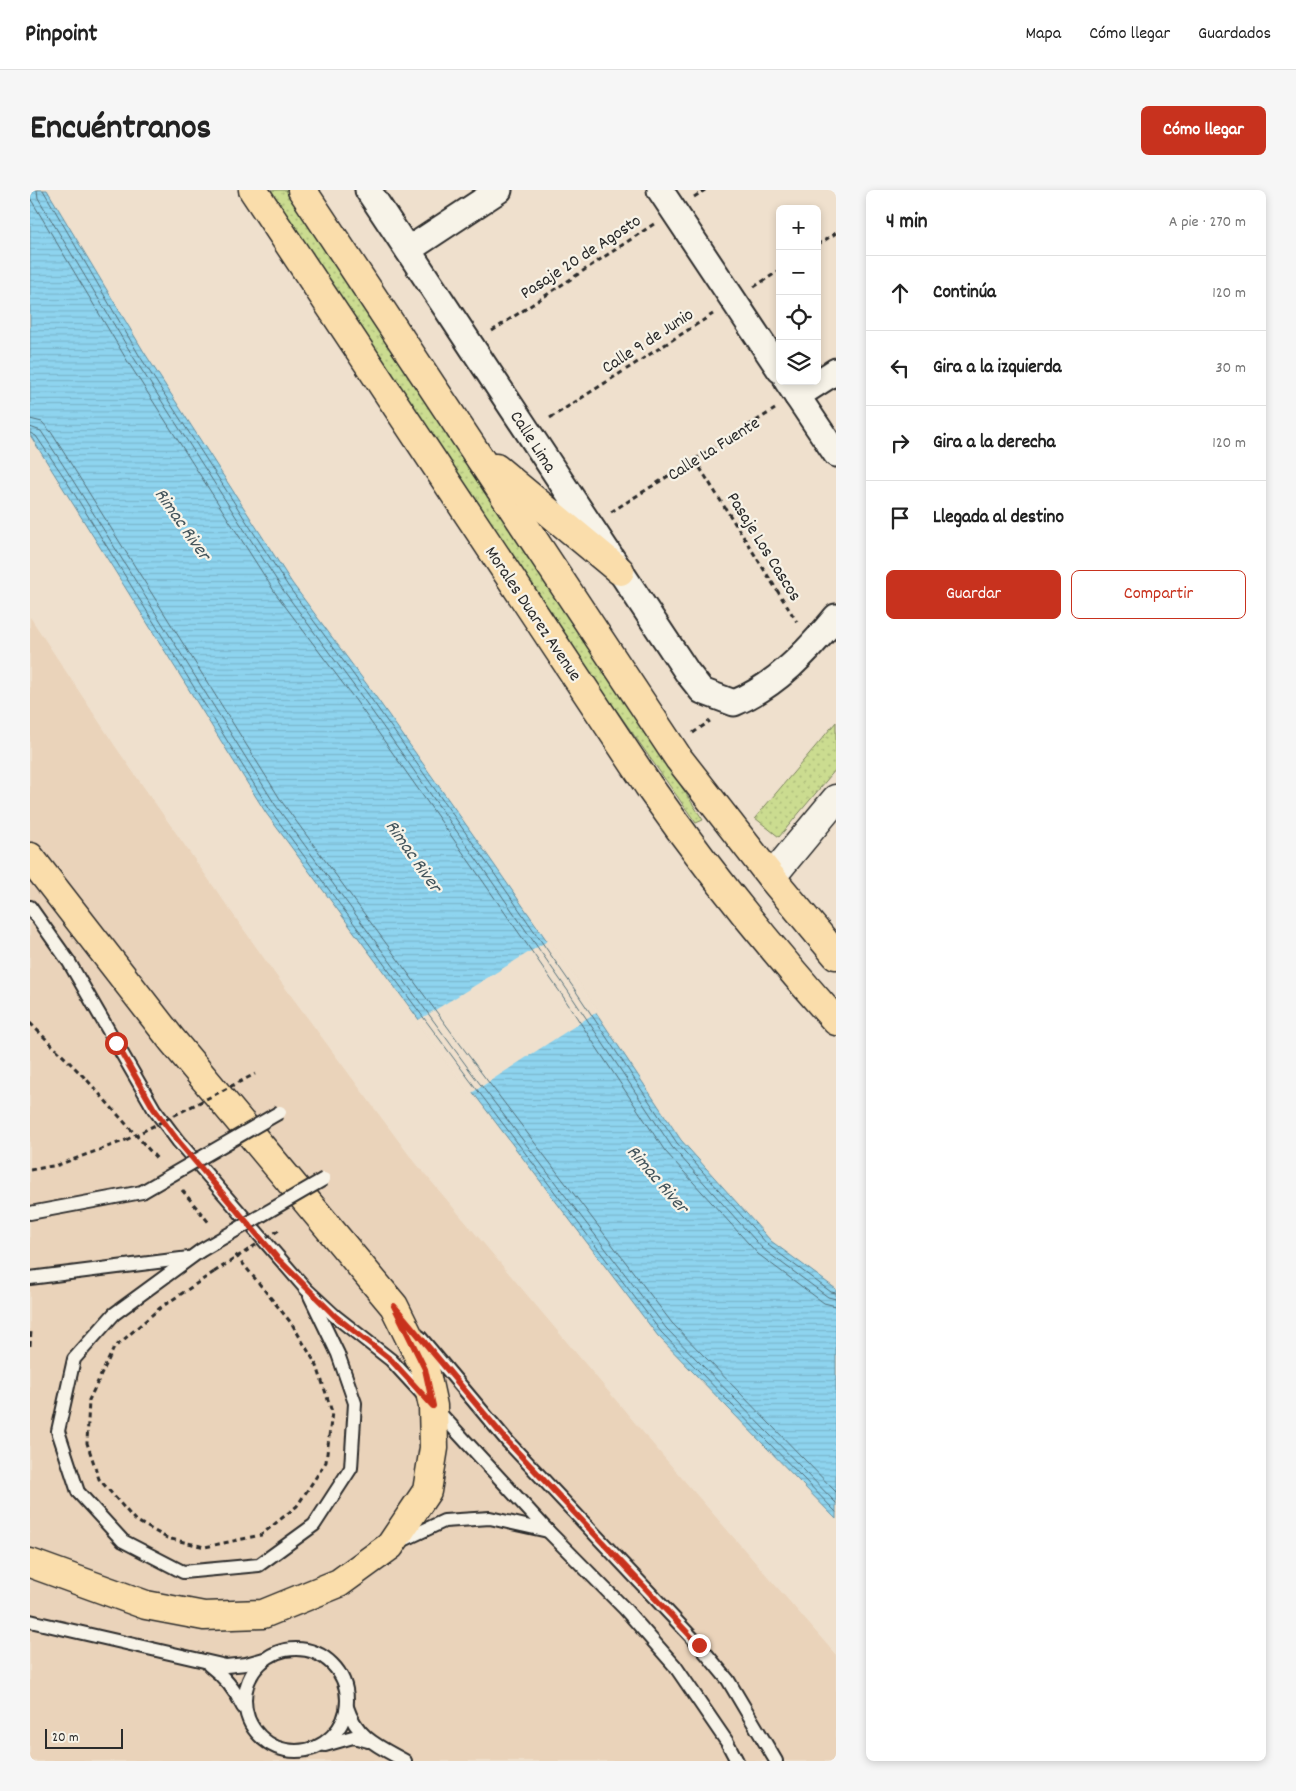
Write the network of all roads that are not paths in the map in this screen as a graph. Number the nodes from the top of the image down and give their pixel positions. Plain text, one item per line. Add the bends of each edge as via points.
1 (253, 190) edge
2 (302, 190) edge
3 (368, 190) edge
4 (500, 190) edge
5 (660, 190) edge
6 (408, 250) junction
7 (776, 364) edge
8 (836, 371) edge
9 (792, 388) edge
10 (474, 450) junction
11 (836, 454) edge
12 (620, 571) junction
13 (836, 617) edge
14 (836, 799) edge
15 (30, 857) edge
16 (778, 868) dead end
17 (30, 907) edge
18 (836, 955) edge
19 (836, 1021) edge
20 (280, 1112) dead end
21 (324, 1179) dead end
22 (30, 1213) edge
23 (196, 1255) junction
24 (30, 1278) edge
25 (306, 1289) junction
26 (394, 1306) junction
27 (433, 1406) junction
28 (548, 1531) junction
29 (390, 1546) junction
30 (30, 1563) edge
31 (30, 1621) edge
32 (266, 1658) junction
33 (207, 1663) junction
34 (347, 1706) junction
35 (248, 1720) junction
36 (371, 1742) junction
37 (321, 1746) junction
38 (276, 1748) junction
39 (299, 1752) junction
40 (280, 1761) edge
41 (287, 1761) edge
42 (405, 1761) edge
43 (737, 1761) edge
44 (776, 1761) edge

1 - 19 main road, Morales Duarez Avenue via 687,840 742,912
2 - 10 main road
3 - 6 street, Calle Lima
4 - 6 street
5 - 7 street
6 - 12 street, Calle Lima
8 - 9 street
9 - 11 street
10 - 12 main road
10 - 18 main road via 672,749 725,820
12 - 13 street, Calle Lima via 702,691 734,703 766,686 812,646
14 - 16 main road
15 - 26 main road via 172,1040
17 - 25 lane via 69,962 154,1109
20 - 22 lane, bridge via 142,1192
21 - 23 lane, bridge
23 - 24 lane
23 - 25 lane via 114,1314 74,1359 58,1431 78,1492 84,1499 123,1542 183,1572 258,1565 314,1525 351,1468 355,1403 338,1354
25 - 27 lane via 391,1360
26 - 27 main road via 425,1369
26 - 44 lane via 508,1442 699,1645 728,1680
27 - 28 lane
27 - 29 main road via 434,1448 427,1491
28 - 29 lane via 490,1518 444,1521
28 - 43 lane via 625,1609 675,1666
29 - 30 main road via 339,1583 263,1614 204,1616 146,1605
31 - 33 lane
32 - 33 lane via 226,1666
32 - 34 lane via 281,1651 298,1649 314,1652 329,1661 340,1674 347,1690
32 - 35 lane via 254,1670 246,1686 244,1703
33 - 35 lane via 226,1678
34 - 36 lane via 357,1730
34 - 37 lane via 339,1730
35 - 38 lane via 264,1741
36 - 37 lane via 353,1737
36 - 42 lane
37 - 39 lane
38 - 39 lane
38 - 40 lane
39 - 41 lane

